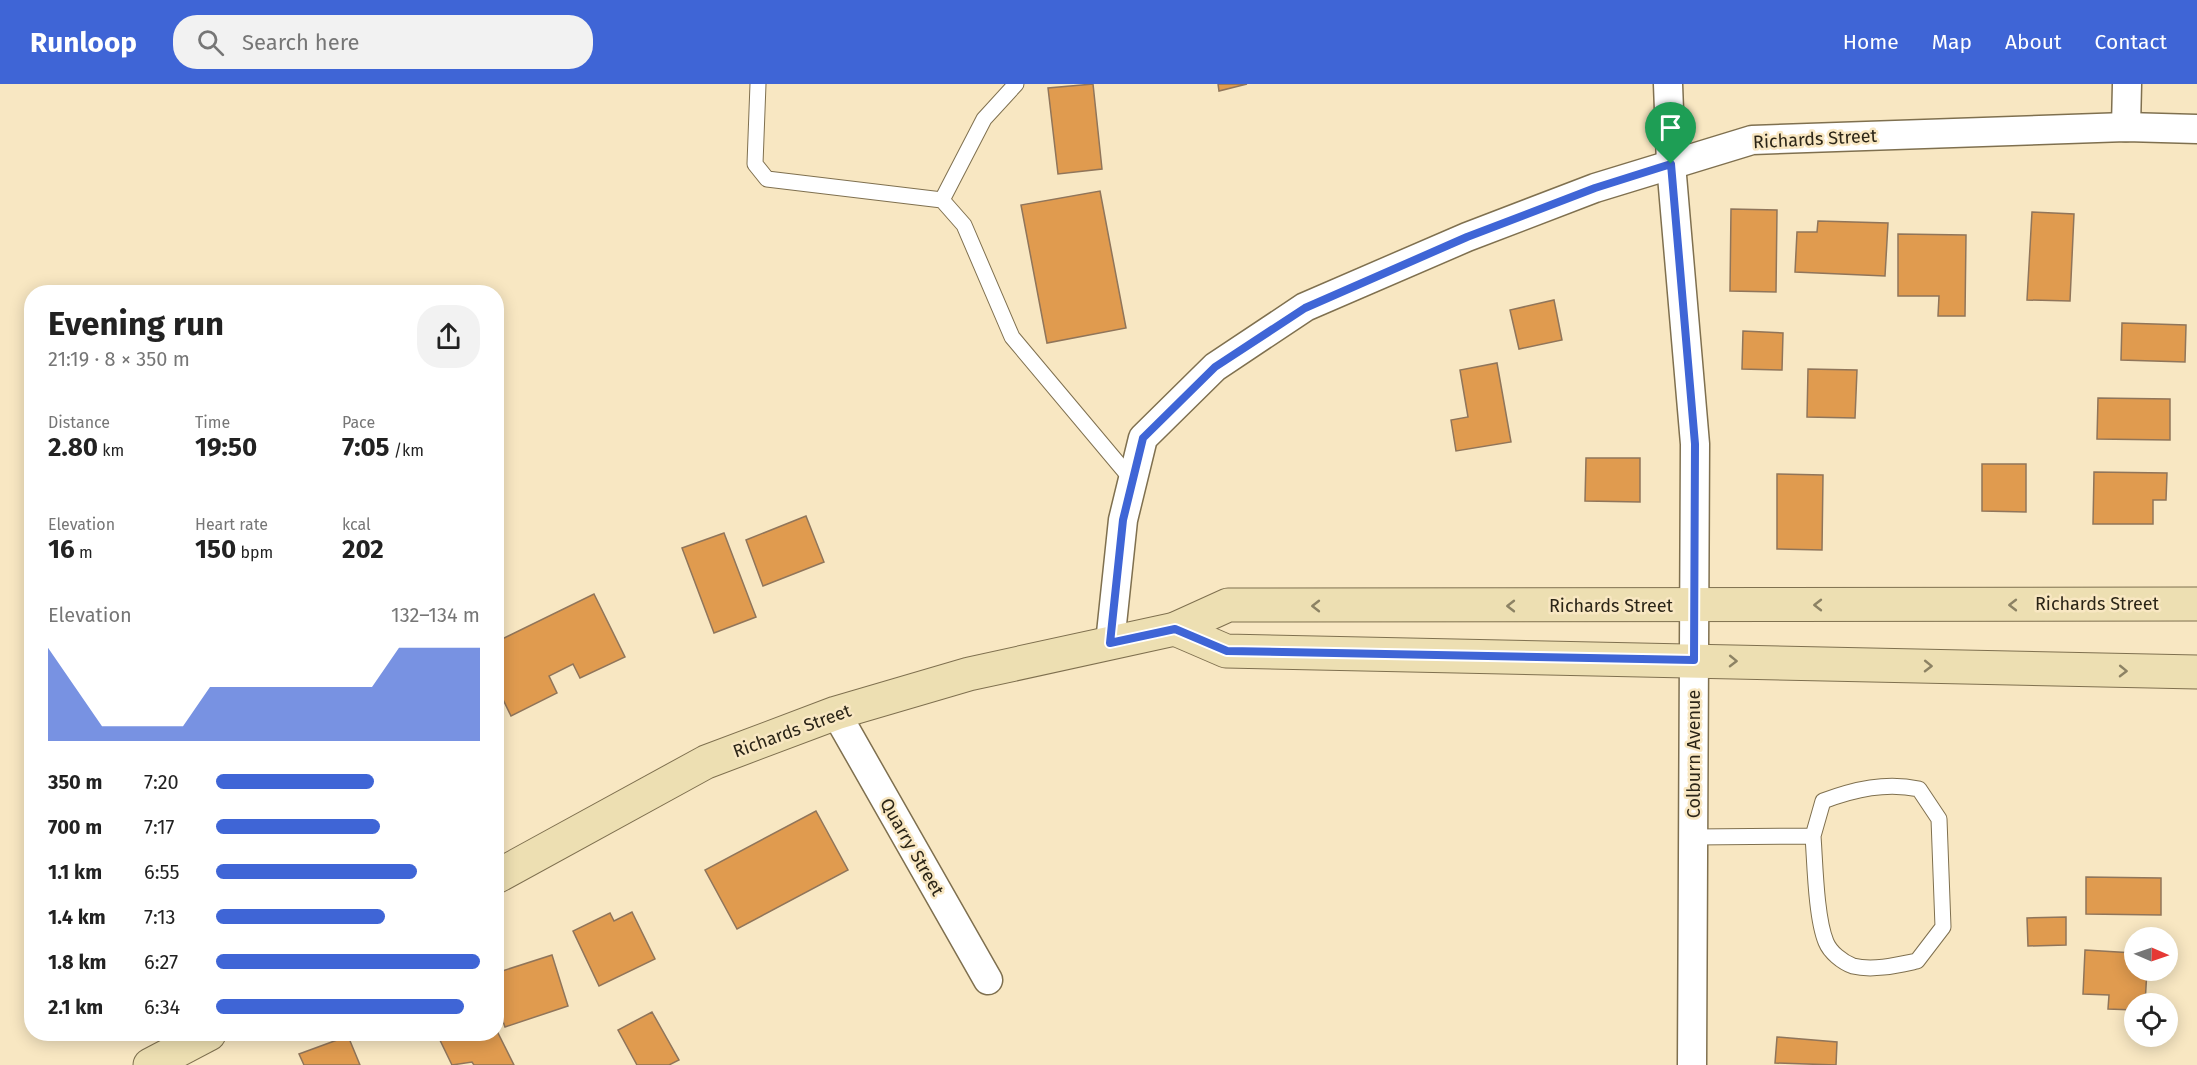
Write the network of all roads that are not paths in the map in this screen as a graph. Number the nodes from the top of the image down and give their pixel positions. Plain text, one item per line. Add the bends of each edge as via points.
1 (758, 84) edge
2 (1016, 84) edge
3 (1668, 84) edge
4 (2127, 84) edge
5 (2126, 127) junction
6 (2197, 129) edge
7 (1671, 164) junction
8 (942, 200) junction
9 (1132, 480) junction
10 (2197, 604) edge
11 (1695, 606) junction
12 (1175, 629) junction
13 (1110, 643) junction
14 (1694, 660) junction
15 (2197, 672) edge
16 (836, 713) junction
17 (1813, 836) junction
18 (1694, 837) junction
19 (504, 873) edge
20 (988, 980) dead end
21 (196, 1041) edge
22 (150, 1065) edge
23 (1692, 1065) edge

1 - 8 lane via 755,164 768,179
2 - 8 lane via 984,119
3 - 7 street, Colburn Avenue
4 - 5 street
5 - 6 street, Richards Street
5 - 7 street, Richards Street via 1752,140
7 - 9 street, Richards Street via 1595,188 1467,237 1305,308 1215,367 1143,438
7 - 11 street, Colburn Avenue via 1695,444
8 - 9 lane via 964,225 1012,337
9 - 13 street, Richards Street via 1123,520
10 -> 11 street, Richards Street
11 -> 12 street, Richards Street via 1228,605
11 - 14 street, Colburn Avenue
12 - 13 street, Richards Street
12 - 14 street via 1227,651
13 - 16 street, Richards Street via 969,674
14 -> 15 street
14 - 18 street, Colburn Avenue
16 - 19 street, Richards Street via 706,762
16 - 20 street, Quarry Street
17 - 17 lane via 1823,801 1853,790 1899,784 1919,789 1939,819 1943,927 1917,961 1887,967 1853,966 1836,956 1826,942
17 - 18 lane
18 - 23 street, Colburn Avenue
21 - 22 street

